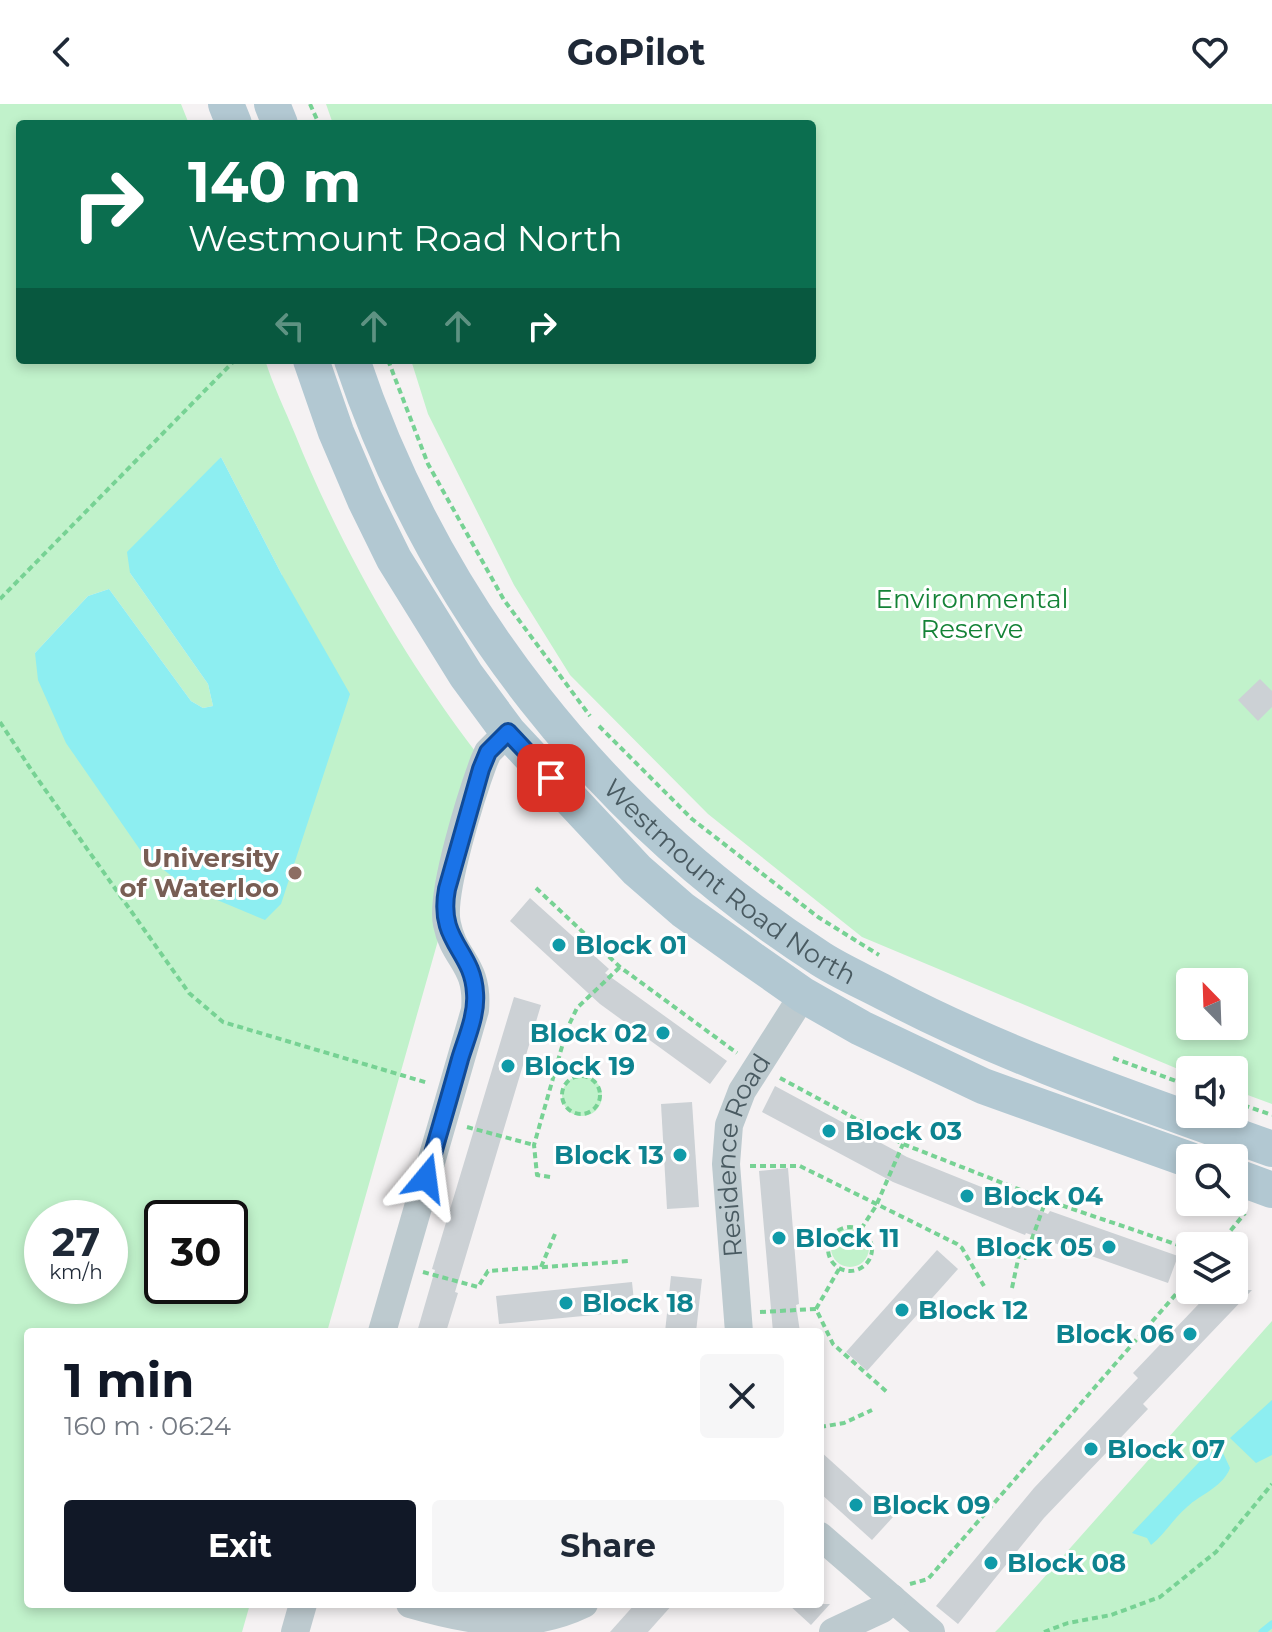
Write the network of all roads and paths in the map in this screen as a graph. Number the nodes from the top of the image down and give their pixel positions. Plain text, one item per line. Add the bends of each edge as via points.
1 (231, 364) edge
2 (312, 364) edge
3 (353, 364) edge
4 (390, 364) edge
5 (0, 599) edge
6 (0, 722) edge
7 (508, 732) junction
8 (536, 888) dead end
9 (881, 957) dead end
10 (620, 967) junction
11 (803, 995) junction
12 (1104, 1055) dead end
13 (742, 1056) dead end
14 (771, 1073) dead end
15 (1176, 1081) edge
16 (551, 1086) junction
17 (563, 1088) junction
18 (452, 1090) junction
19 (1248, 1107) edge
20 (1272, 1115) edge
21 (443, 1120) junction
22 (903, 1144) junction
23 (534, 1145) junction
24 (1272, 1149) edge
25 (1176, 1155) edge
26 (740, 1167) dead end
27 (550, 1177) dead end
28 (1248, 1181) edge
29 (1272, 1190) edge
30 (1046, 1200) junction
31 (876, 1206) junction
32 (1243, 1216) edge
33 (861, 1229) junction
34 (1229, 1232) edge
35 (555, 1234) dead end
36 (1176, 1244) edge
37 (629, 1261) dead end
38 (401, 1266) junction
39 (541, 1267) junction
40 (839, 1269) junction
41 (984, 1286) dead end
42 (1012, 1288) dead end
43 (1176, 1294) edge
44 (816, 1309) junction
45 (738, 1323) edge
46 (383, 1328) edge
47 (887, 1392) dead end
48 (872, 1410) dead end
49 (824, 1426) edge
50 (1272, 1484) edge
51 (824, 1539) edge
52 (888, 1595) junction
53 (302, 1608) edge
54 (424, 1608) edge
55 (577, 1608) edge
56 (295, 1632) edge
57 (833, 1632) edge
58 (931, 1632) edge
59 (1044, 1632) edge

1 - 5 path
2 - 7 main road, Westmount Road North via 336,432 394,559
3 - 24 main road, Westmount Road North via 414,510 510,668 570,743 738,900 823,960 937,1020 1052,1069
4 - 9 path via 428,464 496,586 595,722 692,819 818,917
6 - 18 path via 189,993 223,1022
7 - 11 main road, Westmount Road North via 648,880
7 - 18 street via 484,761 446,897 448,930 468,965 476,995
8 - 10 path
10 - 13 path
10 - 16 path via 577,1008
11 - 25 main road, Westmount Road North via 983,1086
11 - 45 street, Residence Road via 742,1091 729,1125 726,1164
12 - 15 path
14 - 22 path
16 - 17 path
16 - 23 path
17 - 17 path via 563,1103 574,1114 588,1114 600,1100 598,1084 591,1078 579,1076
18 - 21 street
19 - 20 path
21 - 23 path
21 - 38 street
22 - 30 path
22 - 31 path
23 - 27 path via 537,1175
26 - 31 path via 800,1166
28 - 29 main road
30 - 36 path
30 - 42 path via 1025,1258 1019,1255
31 - 33 path
31 - 41 path via 957,1244
32 - 34 path
33 - 40 path via 871,1241 871,1256 854,1271
33 - 40 path via 847,1226 830,1238 829,1259
35 - 39 path
37 - 39 path
38 - 39 path via 478,1287 488,1271
38 - 46 street
40 - 44 path
43 - 52 path via 928,1579
44 - 45 path
44 - 47 path via 833,1344
48 - 49 path
50 - 59 path via 1216,1552 1160,1597
51 - 52 street
52 - 57 street via 882,1609
52 - 58 street
53 - 56 street
54 - 55 street via 509,1629 536,1627

